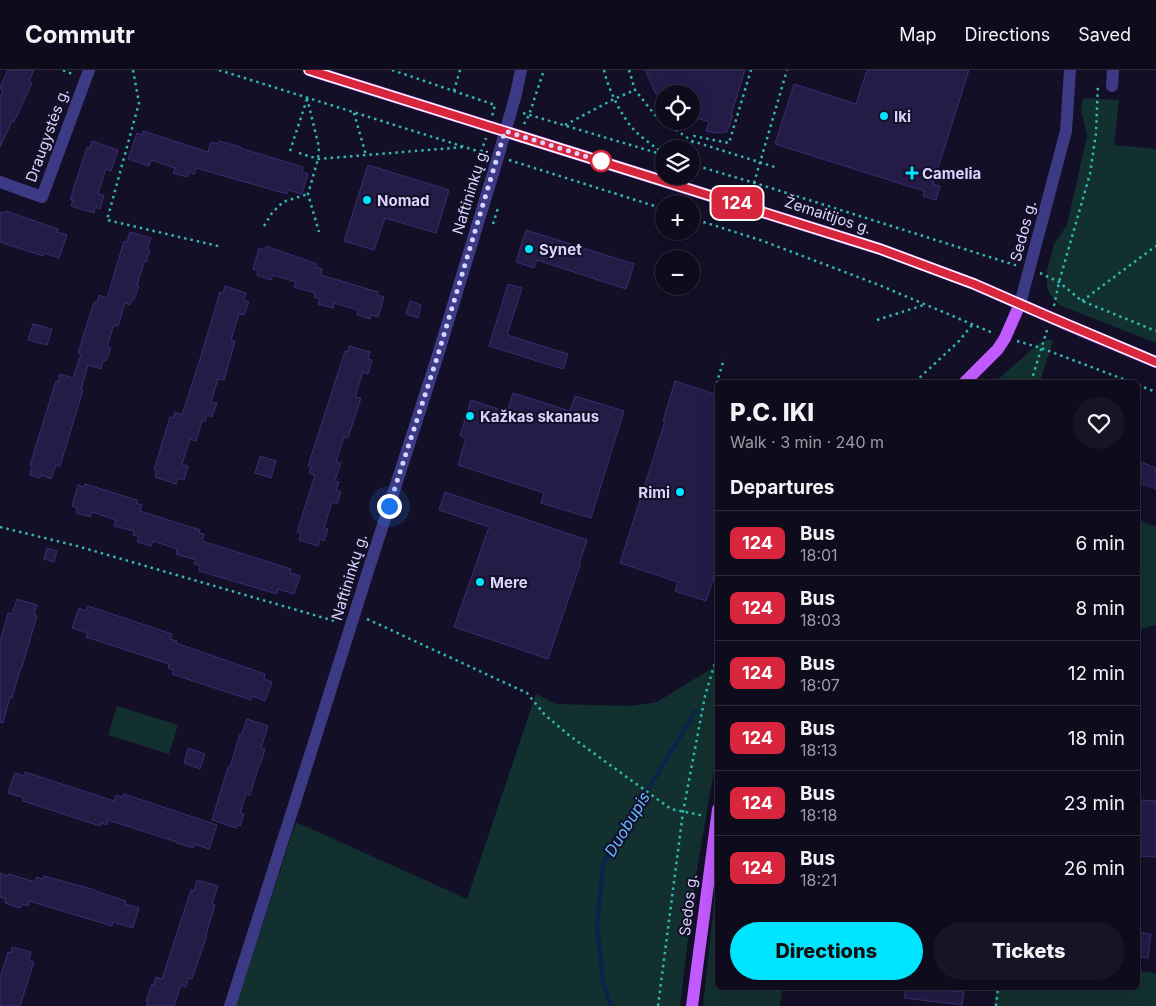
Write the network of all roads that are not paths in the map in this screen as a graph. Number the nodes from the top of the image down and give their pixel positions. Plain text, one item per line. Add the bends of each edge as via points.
1 (89, 70) edge
2 (309, 70) edge
3 (521, 70) edge
4 (1070, 70) edge
5 (1113, 70) edge
6 (1112, 86) dead end
7 (505, 131) junction
8 (0, 182) edge
9 (1020, 304) junction
10 (1156, 362) edge
11 (967, 380) edge
12 (715, 828) edge
13 (230, 1006) edge
14 (692, 1006) edge

1 - 8 street, Draugystės g. via 42,197
2 - 7 main road, Žemaitijos g.
3 - 7 street, Naftininkų g.
4 - 9 street, Sedos g. via 1066,131
5 - 6 street
7 - 9 main road, Žemaitijos g. via 880,249
7 - 13 street, Naftininkų g. via 437,358
9 - 10 main road, Žemaitijos g.
9 - 11 main road, Sedos g. via 998,349
12 - 14 main road, Sedos g.

